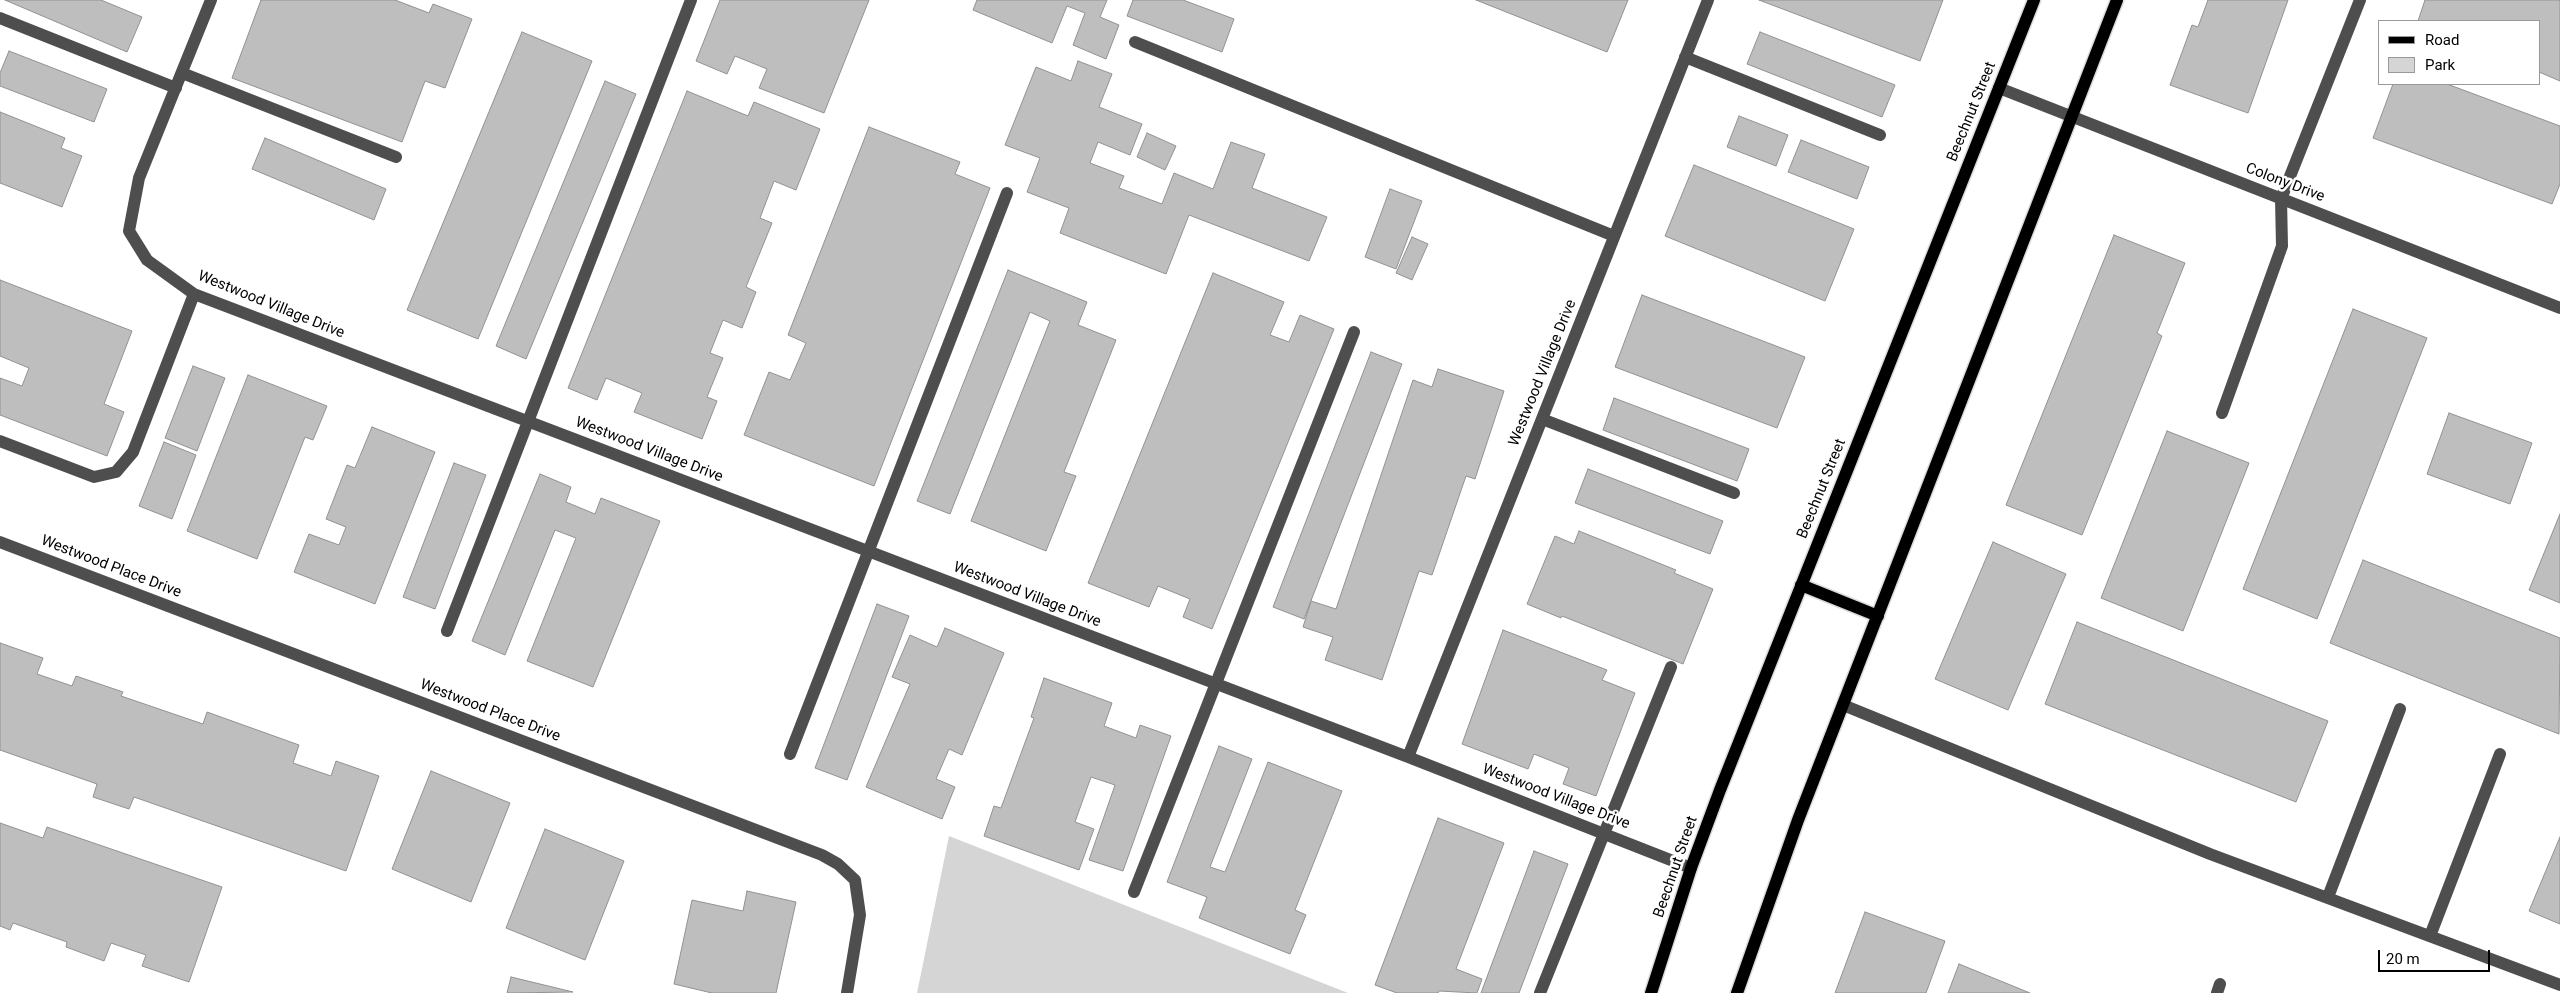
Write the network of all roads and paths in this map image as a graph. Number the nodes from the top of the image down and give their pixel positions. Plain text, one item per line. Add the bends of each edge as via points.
1 (211, 0) edge
2 (691, 0) edge
3 (1708, 0) edge
4 (2034, 0) edge
5 (2117, 0) edge
6 (2360, 0) edge
7 (0, 18) edge
8 (1135, 42) dead end
9 (1685, 57) junction
10 (182, 73) junction
11 (176, 88) junction
12 (1999, 88) junction
13 (2072, 117) junction
14 (1880, 135) dead end
15 (396, 157) dead end
16 (1007, 193) dead end
17 (2281, 199) junction
18 (1614, 236) junction
19 (194, 294) junction
20 (2560, 308) edge
21 (1354, 332) dead end
22 (2222, 413) dead end
23 (1542, 419) junction
24 (528, 422) junction
25 (0, 441) edge
26 (1734, 493) dead end
27 (0, 542) edge
28 (868, 552) junction
29 (1801, 585) junction
30 (1878, 616) junction
31 (447, 631) dead end
32 (1671, 667) dead end
33 (1216, 684) junction
34 (1843, 705) junction
35 (2400, 709) dead end
36 (790, 754) dead end
37 (2500, 754) dead end
38 (1408, 757) junction
39 (1604, 834) junction
40 (1691, 868) junction
41 (1134, 892) dead end
42 (2328, 897) junction
43 (2430, 936) junction
44 (2560, 985) edge
45 (847, 993) edge
46 (1540, 993) edge
47 (1651, 993) edge
48 (1737, 993) edge

1 - 10 street, Westwood Village Drive
2 - 24 street
3 - 9 street, Westwood Village Drive
4 - 12 main road, Beechnut Street
5 - 13 main road
6 - 17 street
7 - 11 street
8 - 18 street
9 - 14 street
9 - 18 street, Westwood Village Drive
10 - 11 street, Westwood Village Drive
10 - 15 street
11 - 19 street, Westwood Village Drive via 139,178 129,231 147,260
12 - 13 street, Colony Drive
12 - 29 main road, Beechnut Street
13 - 17 street, Colony Drive
13 - 30 main road
16 - 28 street
17 - 20 street, Colony Drive
17 - 22 street via 2282,246
18 - 23 street, Westwood Village Drive
19 - 24 street, Westwood Village Drive
19 - 25 street via 133,452 116,472 94,477
21 - 33 street
23 - 26 street
23 - 38 street, Westwood Village Drive
24 - 28 street, Westwood Village Drive
24 - 31 street
27 - 45 street, Westwood Place Drive via 822,855 855,880 860,915
28 - 33 street, Westwood Village Drive
28 - 36 street
29 - 30 main road
29 - 40 main road, Beechnut Street
30 - 34 main road
32 - 39 street
33 - 38 street, Westwood Village Drive
33 - 41 street
34 - 42 street via 2200,850
34 - 48 main road via 1798,820
35 - 42 street
37 - 43 street
38 - 39 street, Westwood Village Drive
39 - 40 street, Westwood Village Drive
39 - 46 street
40 - 47 main road, Beechnut Street
42 - 43 street
43 - 44 street

